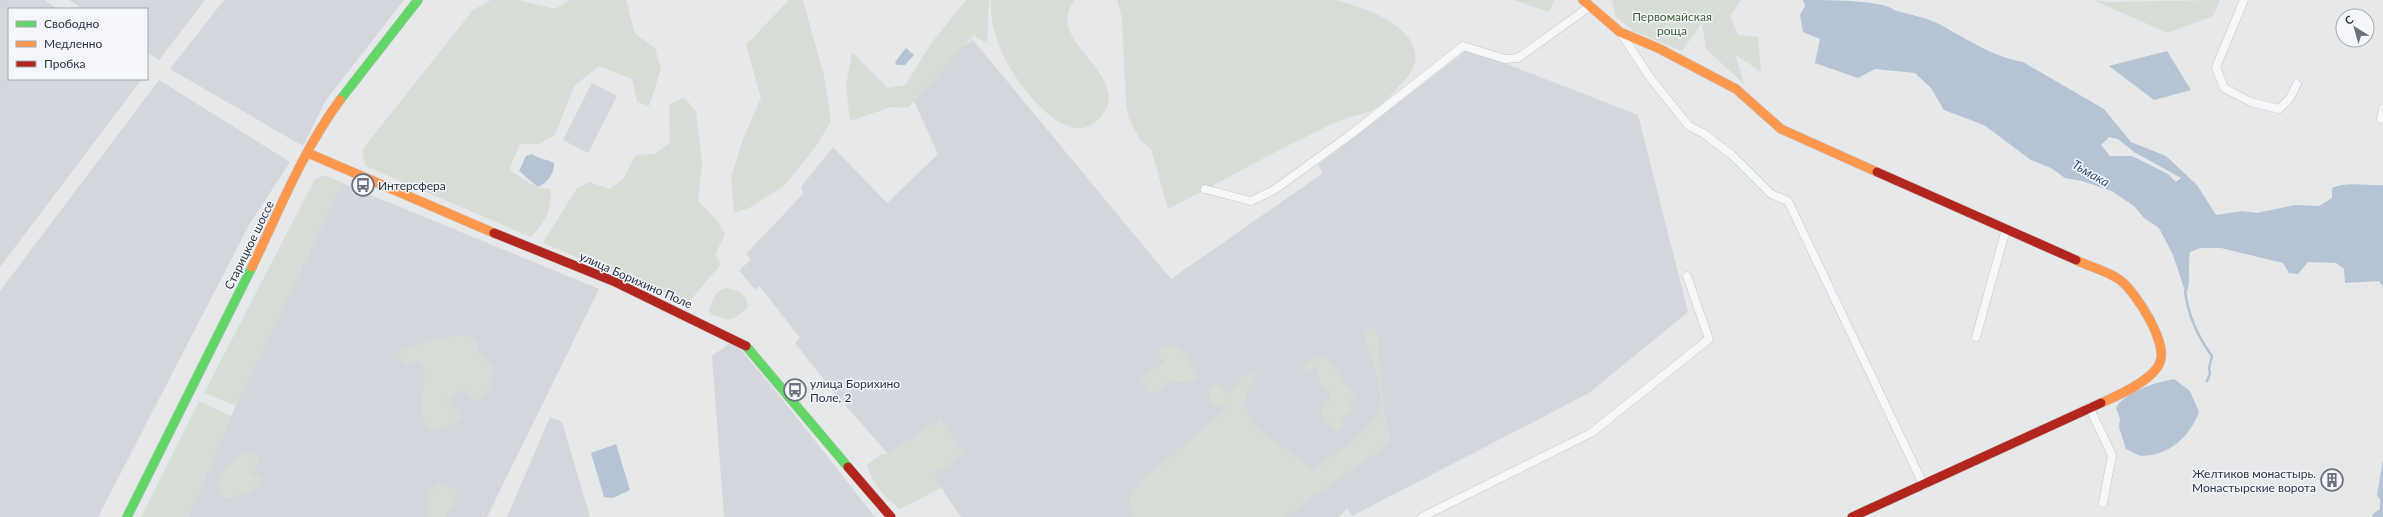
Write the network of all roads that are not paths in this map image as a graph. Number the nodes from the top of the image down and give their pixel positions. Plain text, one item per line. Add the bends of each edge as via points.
1 (418, 0) edge
2 (2244, 0) edge
3 (1586, 3) edge
4 (1620, 32) junction
5 (2297, 84) dead end
6 (2383, 108) edge
7 (2381, 119) dead end
8 (308, 153) junction
9 (1205, 189) dead end
10 (2006, 229) junction
11 (1687, 276) dead end
12 (1976, 337) dead end
13 (2090, 408) junction
14 (1924, 486) junction
15 (2103, 503) dead end
16 (127, 517) edge
17 (891, 517) edge
18 (1422, 517) edge
19 (1852, 517) edge

1 - 8 street, Старицкое шоссе via 329,115
2 - 5 street via 2216,67 2224,88 2251,102 2279,109 2290,98
3 - 4 street
3 - 9 street via 1518,58 1505,59 1462,46 1350,135 1274,190 1252,201
4 - 10 street via 1658,48 1736,89 1780,129
4 - 14 street via 1650,79 1689,126 1732,155 1771,194 1788,201
6 - 7 street
8 - 16 street, Старицкое шоссе
8 - 17 street, улица Борихино Поле via 613,281 744,344
10 - 12 street
10 - 13 street via 2120,280 2128,286 2152,326 2162,352 2161,361 2155,370 2147,378
11 - 18 street via 1709,339 1591,433
13 - 14 street
13 - 15 street via 2112,455
14 - 19 street

